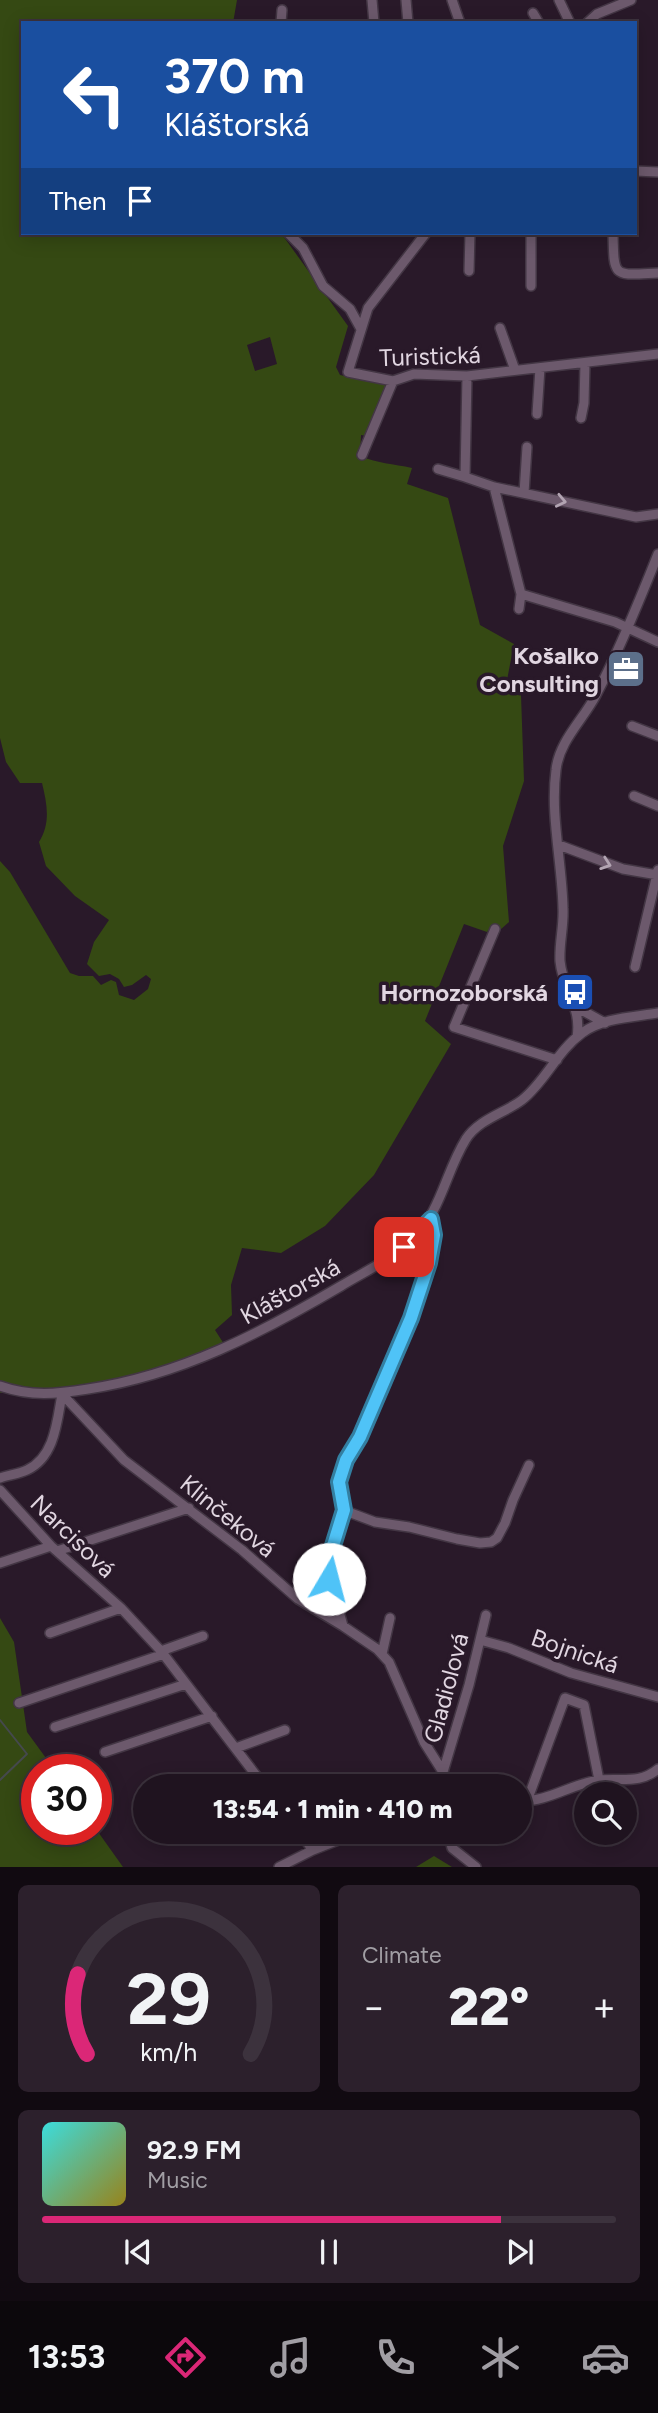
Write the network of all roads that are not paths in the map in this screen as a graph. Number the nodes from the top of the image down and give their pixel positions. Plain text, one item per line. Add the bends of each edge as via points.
1 (372, 0) edge
2 (406, 0) edge
3 (452, 0) edge
4 (559, 0) edge
5 (631, 0) edge
6 (282, 10) dead end
7 (533, 13) dead end
8 (281, 21) edge
9 (374, 21) edge
10 (408, 21) edge
11 (459, 21) edge
12 (538, 21) edge
13 (569, 21) edge
14 (589, 21) edge
15 (637, 171) edge
16 (658, 172) edge
17 (290, 235) edge
18 (424, 235) edge
19 (470, 235) edge
20 (531, 235) edge
21 (613, 235) edge
22 (469, 271) dead end
23 (658, 273) edge
24 (531, 286) dead end
25 (500, 328) dead end
26 (360, 329) junction
27 (658, 354) edge
28 (585, 363) junction
29 (540, 368) junction
30 (515, 370) junction
31 (467, 376) junction
32 (393, 381) junction
33 (537, 414) dead end
34 (581, 418) dead end
35 (527, 447) dead end
36 (362, 455) dead end
37 (438, 469) dead end
38 (465, 477) junction
39 (494, 487) junction
40 (524, 493) junction
41 (658, 514) edge
42 (658, 554) edge
43 (521, 594) junction
44 (519, 608) dead end
45 (628, 630) junction
46 (658, 642) edge
47 (632, 726) dead end
48 (658, 736) edge
49 (634, 796) dead end
50 (658, 806) edge
51 (559, 845) junction
52 (657, 872) edge
53 (495, 929) dead end
54 (635, 967) dead end
55 (576, 1007) junction
56 (658, 1013) edge
57 (605, 1023) junction
58 (577, 1037) junction
59 (556, 1060) junction
60 (431, 1219) junction
61 (0, 1387) edge
62 (62, 1394) junction
63 (528, 1465) dead end
64 (0, 1478) edge
65 (0, 1490) edge
66 (189, 1508) junction
67 (344, 1510) junction
68 (54, 1548) junction
69 (0, 1563) edge
70 (121, 1608) junction
71 (486, 1615) dead end
72 (390, 1618) dead end
73 (344, 1626) junction
74 (50, 1633) dead end
75 (203, 1636) dead end
76 (480, 1640) junction
77 (162, 1652) junction
78 (382, 1654) junction
79 (186, 1684) junction
80 (658, 1697) edge
81 (19, 1703) dead end
82 (212, 1716) junction
83 (55, 1727) dead end
84 (285, 1730) dead end
85 (236, 1748) junction
86 (105, 1752) dead end
87 (658, 1769) edge
88 (443, 1772) joint
89 (255, 1774) edge
90 (532, 1779) edge
91 (599, 1780) junction
92 (532, 1799) edge
93 (308, 1844) edge
94 (328, 1844) edge
95 (451, 1844) edge
96 (313, 1850) junction
97 (279, 1867) edge
98 (476, 1867) edge

1 - 9 street
2 - 10 street
3 - 11 street
4 - 13 street
5 - 14 street
6 - 8 street
7 - 12 street
15 - 16 street
17 - 26 street via 303,248 323,286 350,309
18 - 26 street via 368,308
19 - 22 street
20 - 24 street
21 - 23 street via 617,271
25 - 30 street, Turistická
26 - 32 street, Turistická via 348,372
27 - 28 street, Turistická
28 - 29 street, Turistická
28 - 34 street
29 - 30 street, Turistická
29 - 33 street
30 - 31 street, Turistická
31 - 32 street, Turistická via 414,374
31 - 38 street
32 - 36 street
35 - 40 street
37 - 38 street
38 - 39 street
39 - 40 street
39 - 43 street
40 -> 41 street via 636,517
42 - 45 street
43 - 44 street
43 - 45 street
45 - 46 street
45 - 51 street via 556,766
47 - 48 street
49 - 50 street
51 -> 52 street via 623,869
51 - 55 street via 564,910 560,962
52 - 54 street
53 - 59 street via 454,1027
55 - 57 street
55 - 58 street
56 - 57 street, Kláštorská
57 - 58 street, Kláštorská
58 - 59 street, Kláštorská
59 - 60 street, Kláštorská via 526,1097 469,1135
60 - 62 street, Kláštorská via 387,1258 280,1322 206,1357 153,1375
60 - 67 street via 434,1235 429,1263 411,1318 339,1482
61 - 62 street, Kláštorská via 25,1394
62 - 64 street via 51,1445 40,1461
62 - 66 street, Klinčeková via 124,1460
63 - 67 street via 498,1538 491,1542 375,1522
65 - 68 street, Narcisová
66 - 68 street
66 - 73 street, Klinčeková via 298,1599
67 - 73 street via 327,1568
68 - 69 street
68 - 70 street, Narcisová
70 - 74 street, Narcisová
70 - 77 street, Narcisová
71 - 76 street, Gladiolová
72 - 78 street
73 - 78 street, Klinčeková
75 - 77 street
76 - 80 street, Bojnická via 571,1673
76 - 88 street, Gladiolová
77 - 79 street, Narcisová
77 - 81 street
78 - 88 street, Klinčeková
79 - 82 street, Narcisová
79 - 83 street
82 - 85 street, Narcisová
82 - 86 street
84 - 85 street
85 - 89 street, Narcisová
87 - 91 street via 643,1779
90 - 91 street via 565,1698 584,1704
91 - 92 street
93 - 96 street
94 - 96 street
95 - 98 street
96 - 97 street

